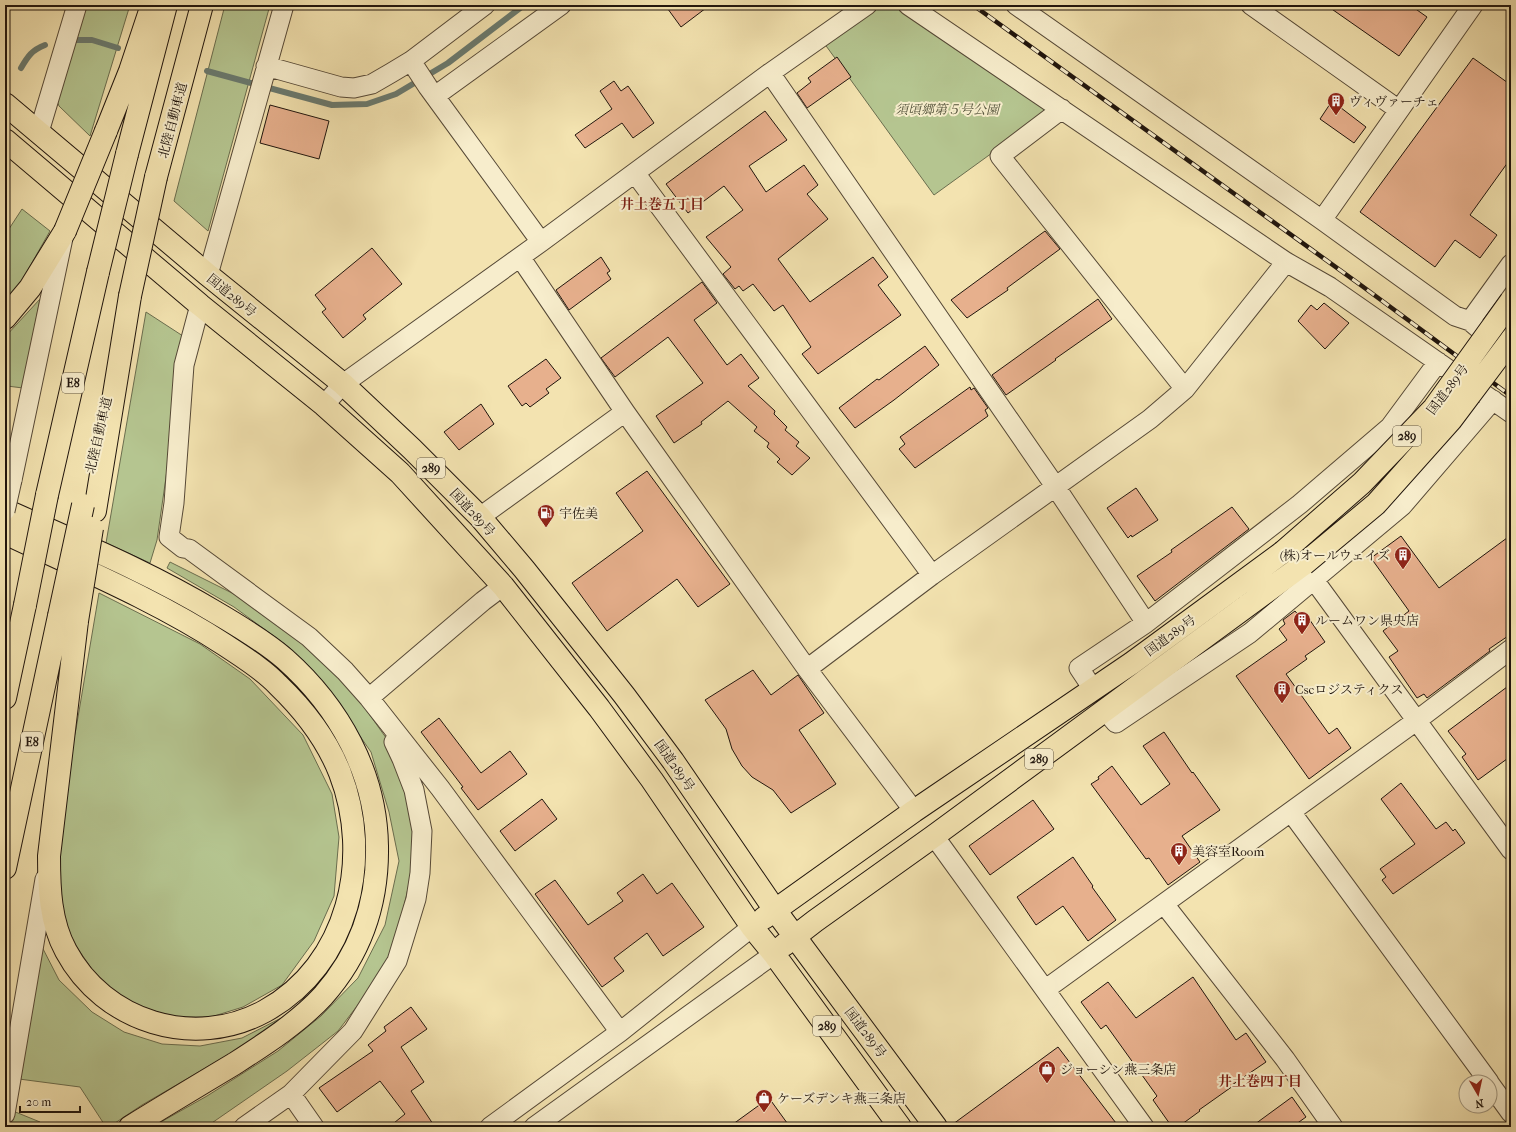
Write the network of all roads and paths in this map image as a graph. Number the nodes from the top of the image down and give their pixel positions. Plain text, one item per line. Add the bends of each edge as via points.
1 (77, 5) edge
2 (152, 5) edge
3 (166, 5) edge
4 (202, 5) edge
5 (284, 5) edge
6 (485, 5) edge
7 (561, 5) edge
8 (867, 5) edge
9 (908, 5) edge
10 (1016, 5) edge
11 (1251, 5) edge
12 (1473, 5) edge
13 (414, 66) junction
14 (265, 72) junction
15 (770, 74) junction
16 (432, 92) junction
17 (5, 104) edge
18 (1062, 109) junction
19 (1399, 110) junction
20 (39, 132) junction
21 (5, 140) edge
22 (635, 172) junction
23 (1322, 220) junction
24 (65, 231) junction
25 (541, 242) junction
26 (520, 257) junction
27 (1286, 262) junction
28 (1511, 264) edge
29 (208, 275) junction
30 (1511, 301) edge
31 (200, 305) junction
32 (5, 318) edge
33 (1470, 321) junction
34 (1511, 340) edge
35 (1511, 357) edge
36 (1438, 362) junction
37 (343, 384) junction
38 (1186, 389) junction
39 (1493, 400) junction
40 (324, 406) junction
41 (625, 412) junction
42 (1511, 413) edge
43 (1055, 486) junction
44 (5, 511) edge
45 (480, 517) junction
46 (5, 533) edge
47 (1309, 572) junction
48 (932, 575) junction
49 (503, 586) junction
50 (68, 618) junction
51 (1146, 623) junction
52 (1511, 650) edge
53 (807, 669) junction
54 (1093, 689) junction
55 (5, 698) edge
56 (374, 705) junction
57 (1416, 721) junction
58 (914, 811) junction
59 (1291, 812) junction
60 (934, 836) junction
61 (1511, 850) edge
62 (49, 856) junction
63 (5, 868) edge
64 (1164, 904) junction
65 (775, 910) junction
66 (752, 927) junction
67 (795, 937) junction
68 (774, 954) junction
69 (1046, 989) junction
70 (620, 1032) junction
71 (1482, 1074) edge
72 (291, 1094) junction
73 (1498, 1095) edge
74 (1511, 1113) edge
75 (5, 1114) edge
76 (130, 1127) edge
77 (244, 1127) edge
78 (314, 1127) edge
79 (490, 1127) edge
80 (534, 1127) edge
81 (900, 1127) edge
82 (936, 1127) edge
83 (1144, 1127) edge
84 (1334, 1127) edge

1 - 20 street
2 - 24 highway, bridge via 130,72
3 - 55 highway, E8, bridge via 98,272 47,495
4 - 50 highway, 北陸自動車道, bridge via 156,177 130,296
5 - 14 street
6 - 13 street
7 - 16 street
8 - 15 street
9 - 18 street
10 - 23 street
11 - 19 street
12 - 19 street
13 - 14 street via 372,84 354,88
13 - 16 street
14 - 29 street
15 - 22 street
15 - 43 street
16 - 25 street
17 - 20 highway, 国道289号 / 289
18 - 27 street
18 - 38 street via 1000,156
19 - 23 street
20 - 29 highway, 国道289号 / 289
21 - 31 highway, 国道289号 / 289
22 - 25 street
22 - 48 street
23 - 33 street via 1454,316
24 - 32 highway via 30,288
24 - 44 street, bridge
25 - 26 street
26 - 37 street
26 - 41 street
27 - 36 street via 1330,287
27 - 38 street
28 - 33 street
29 - 37 highway, 国道289号 / 289
30 - 54 highway, 国道289号 / 289, bridge via 1434,408 1362,483 1283,552
31 - 40 highway, 国道289号 / 289
31 - 56 street via 184,365 174,504 169,537 310,637 345,671
33 - 35 street
34 - 47 highway, 国道289号 / 289, bridge via 1451,420 1376,504
36 - 39 street
36 - 51 street via 1390,426 1300,504
37 - 40 street
37 - 45 highway, 国道289号 / 289
38 - 43 street via 1150,419
39 - 42 street
39 - 47 street via 1402,506
40 - 49 highway, 国道289号 / 289 via 400,473
41 - 45 street
41 - 53 street
43 - 48 street
43 - 51 street
44 - 76 highway via 148,575 186,595 245,629 285,659 316,691 344,728 361,762 372,796 378,866 372,902 362,936 345,968 322,997 293,1023 260,1047
45 - 65 highway, 国道289号 / 289 via 624,694
46 - 62 highway via 147,601 206,633 277,683 302,710 324,742 340,773 355,836 350,897 340,926 309,976 288,996 264,1011 242,1021 215,1028 187,1029 137,1017 104,998 82,977 65,951 54,923 49,892
47 - 57 street
47 - 60 highway, 国道289号 / 289 via 1106,710
48 - 53 street
49 - 56 street
49 - 66 highway, 国道289号 / 289 via 604,714
50 - 62 highway
50 - 63 highway, E8
51 - 54 street via 1079,668
52 - 57 street
53 - 58 street
54 - 58 highway, 国道289号 / 289
56 - 70 street via 440,788
56 - 72 street via 402,759 414,790 422,831 416,899 397,961 353,1031
57 - 59 street
57 - 61 street
58 - 65 highway, 国道289号 / 289
59 - 64 street
59 - 71 street
60 - 67 highway, 国道289号 / 289
60 - 69 street
62 - 75 street
64 - 69 street
64 - 84 street via 1285,1059
65 - 66 highway, 国道289号 / 289
65 - 67 highway, 国道289号 / 289
66 - 68 highway, 国道289号 / 289
66 - 70 street
67 - 68 highway, 国道289号 / 289
67 - 82 highway, 国道289号 / 289
68 - 80 street
68 - 81 highway, 国道289号 / 289
69 - 83 street
70 - 79 street
72 - 77 street
72 - 78 street
73 - 74 street

